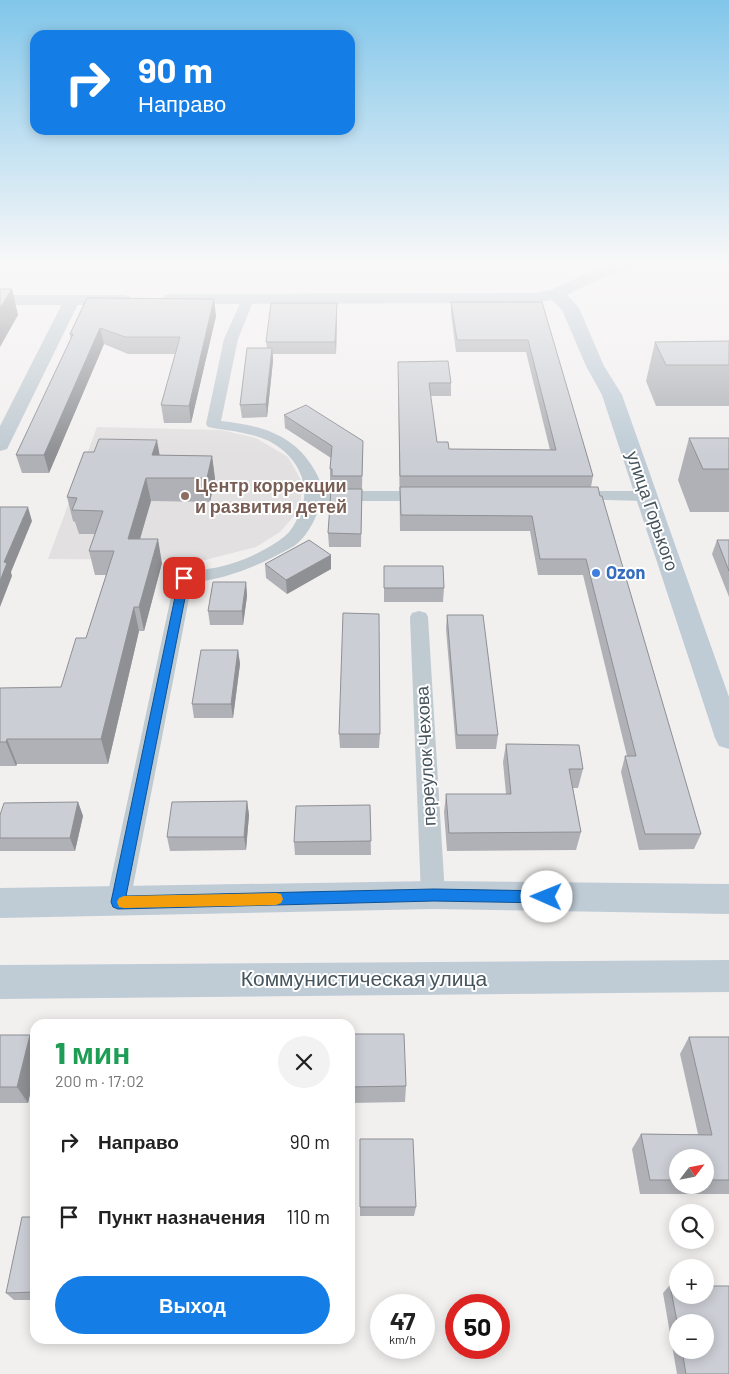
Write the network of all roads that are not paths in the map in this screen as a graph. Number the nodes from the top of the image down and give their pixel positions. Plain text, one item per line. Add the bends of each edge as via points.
1 (59, 326) edge
2 (236, 326) edge
3 (578, 326) edge
4 (0, 445) edge
5 (314, 496) junction
6 (441, 496) edge
7 (558, 496) edge
8 (646, 496) junction
9 (419, 617) dead end
10 (729, 738) edge
11 (434, 895) junction
12 (729, 898) edge
13 (118, 902) junction
14 (0, 903) edge
15 (729, 976) edge
16 (0, 982) edge

1 - 4 street
2 - 5 street via 213,424 248,429 276,439 301,459
3 - 8 main road, улица Горького via 612,395
5 - 6 street
5 - 13 street via 309,512 293,538 253,562 212,575 184,578
7 - 8 street
8 - 10 main road, улица Горького
9 - 11 street, переулок Чехова
11 - 12 main road
11 - 13 main road
13 - 14 main road
15 - 16 main road, Коммунистическая улица

